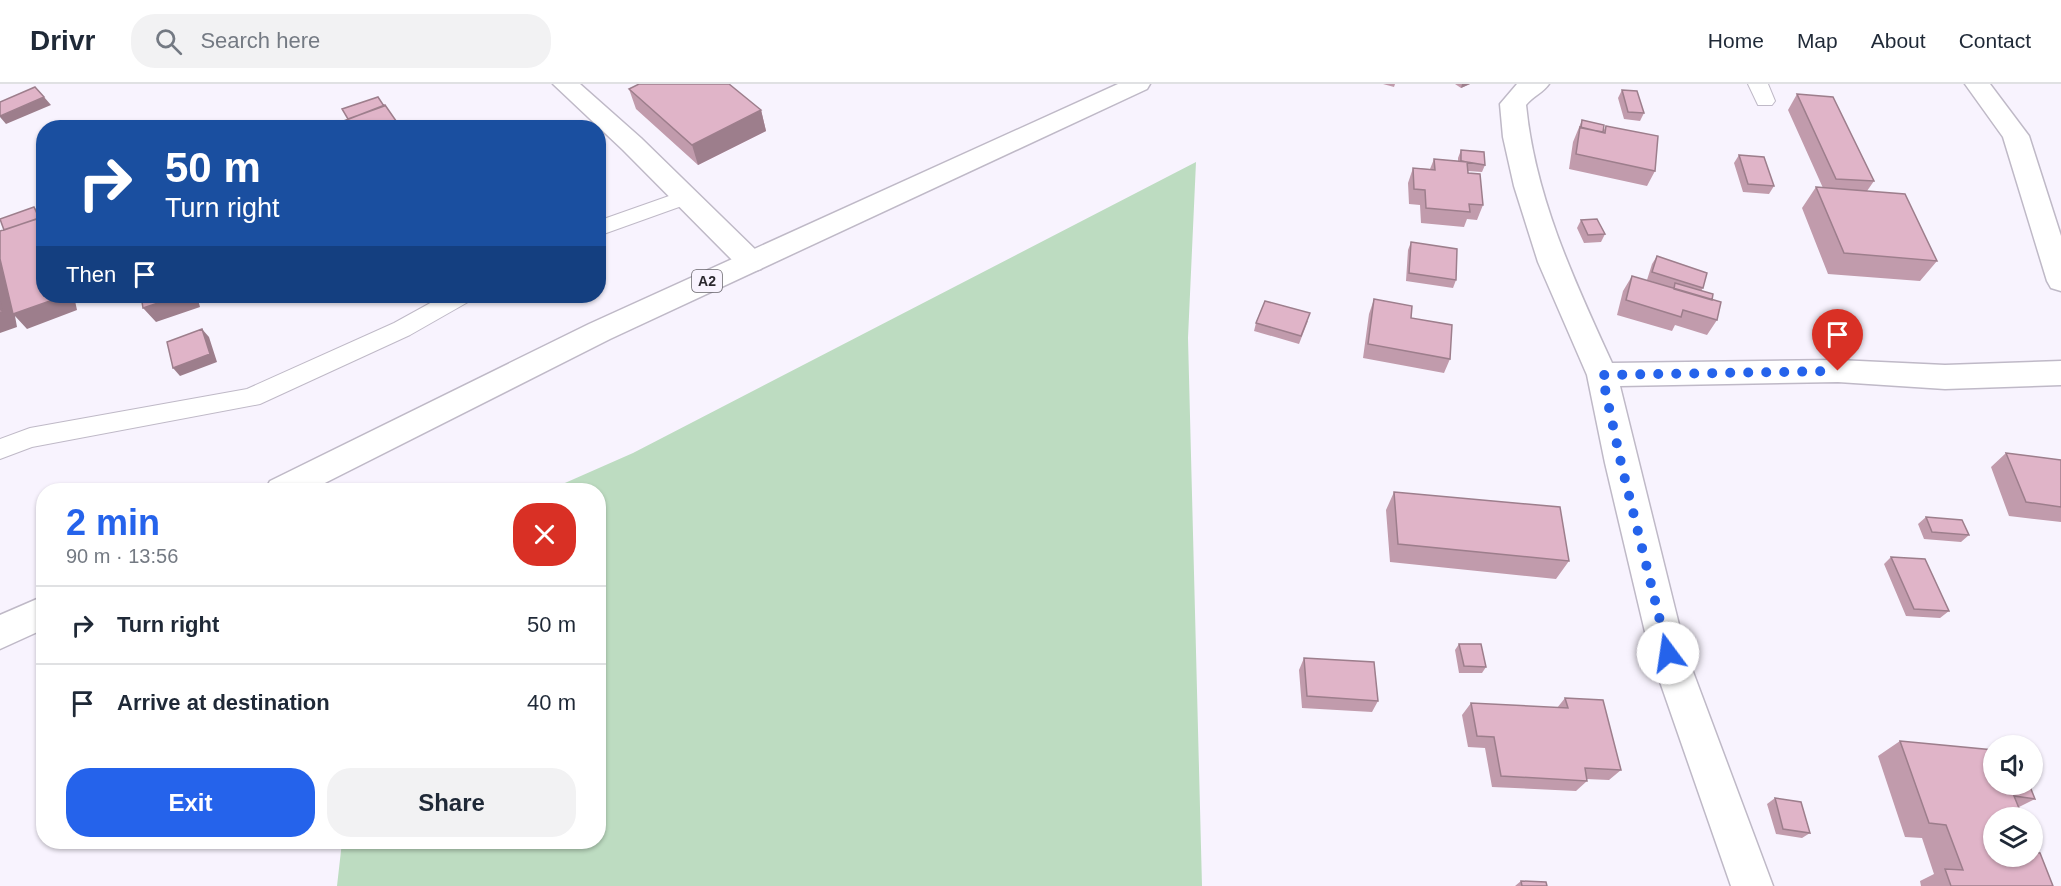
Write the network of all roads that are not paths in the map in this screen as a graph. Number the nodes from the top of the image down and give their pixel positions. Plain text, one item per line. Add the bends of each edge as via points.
1 (565, 84) edge
2 (1138, 84) edge
3 (1537, 84) edge
4 (1977, 84) edge
5 (605, 120) edge
6 (606, 121) edge
7 (686, 197) junction
8 (606, 226) edge
9 (751, 262) junction
10 (2061, 281) edge
11 (448, 303) edge
12 (2061, 373) edge
13 (1602, 375) junction
14 (0, 449) edge
15 (295, 483) edge
16 (36, 615) edge
17 (0, 633) edge
18 (1752, 886) edge

1 - 5 street
2 - 9 street, A2
3 - 13 street via 1524,90 1513,104 1516,137 1552,262
4 - 10 street via 2016,136
6 - 7 street
7 - 8 lane
7 - 9 street
9 - 15 street, A2 via 614,323
11 - 14 lane via 402,329 251,397 30,438
12 - 13 street via 1945,377 1838,371
13 - 18 street via 1668,653
16 - 17 street

